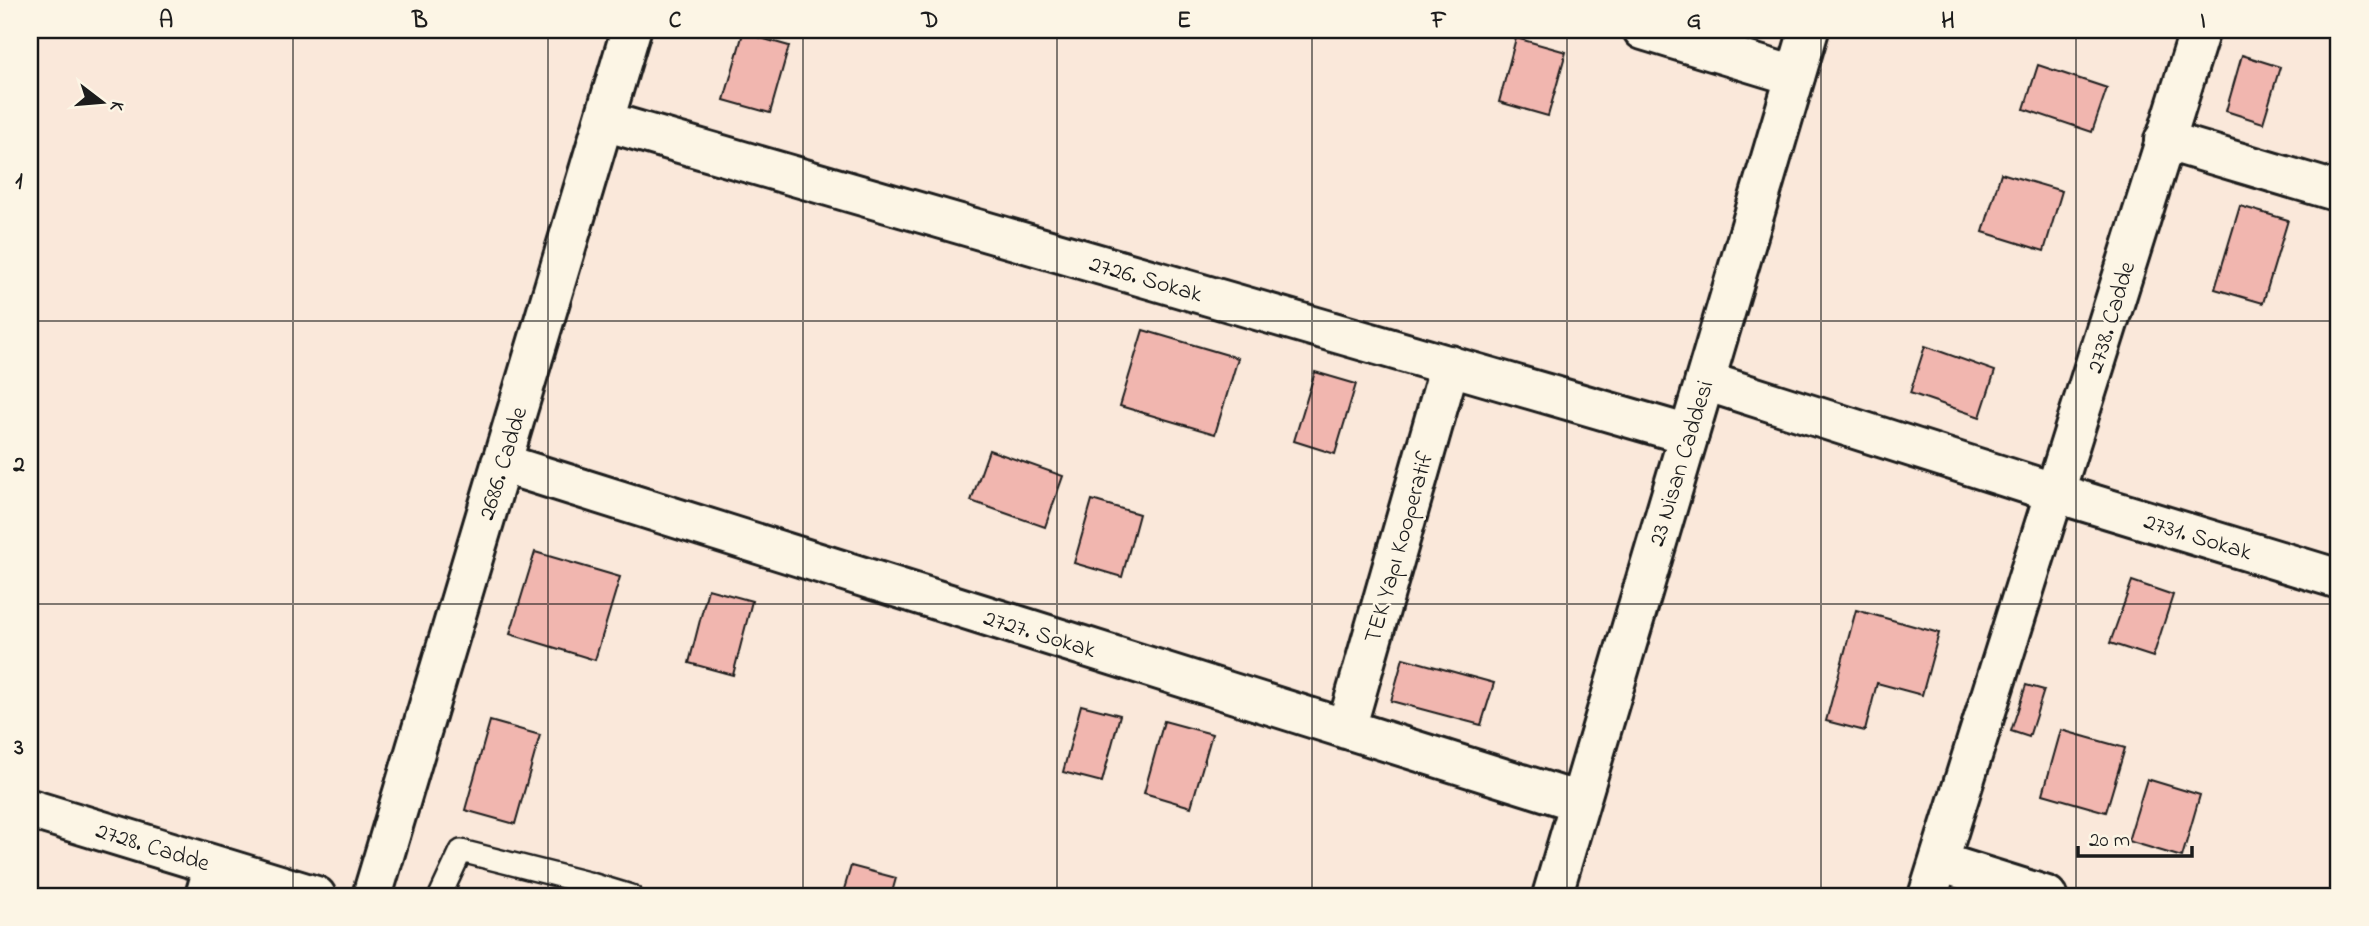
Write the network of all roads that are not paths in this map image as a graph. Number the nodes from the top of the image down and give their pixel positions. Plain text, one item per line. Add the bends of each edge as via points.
1 (631, 30) edge
2 (1643, 30) edge
3 (1809, 30) edge
4 (2200, 30) edge
5 (1796, 76) junction
6 (604, 121) junction
7 (2164, 140) junction
8 (2339, 192) edge
9 (1450, 365) junction
10 (1705, 381) junction
11 (1689, 435) junction
12 (501, 463) junction
13 (2056, 493) junction
14 (2339, 579) edge
15 (1346, 729) junction
16 (1579, 802) junction
17 (30, 809) edge
18 (1934, 879) edge
19 (209, 880) edge
20 (316, 896) edge
21 (372, 896) edge
22 (440, 896) edge
23 (631, 896) edge
24 (1552, 896) edge
25 (2047, 896) edge

1 - 6 street, 2686. Cadde
2 - 5 street
3 - 5 street, 23 Nisan Caddesi
4 - 7 street, 2738. Cadde
5 - 10 street, 23 Nisan Caddesi
6 - 9 street, 2726. Sokak
6 - 12 street, 2686. Cadde
7 - 8 street
7 - 13 street, 2738. Cadde
9 - 11 street, 2726. Sokak
9 - 15 street, TEK Yapı Kooperatif
10 - 11 street, 23 Nisan Caddesi
10 - 13 street, 2731. Sokak
11 - 16 street, 23 Nisan Caddesi
12 - 15 street, 2727. Sokak
12 - 21 street, 2686. Cadde
13 - 14 street, 2731. Sokak
13 - 18 street, 2738. Cadde
15 - 16 street, 2727. Sokak
16 - 24 street, 23 Nisan Caddesi
17 - 19 street, 2728. Cadde
18 - 25 street
19 - 20 street, 2728. Cadde
22 - 23 lane via 461,851

